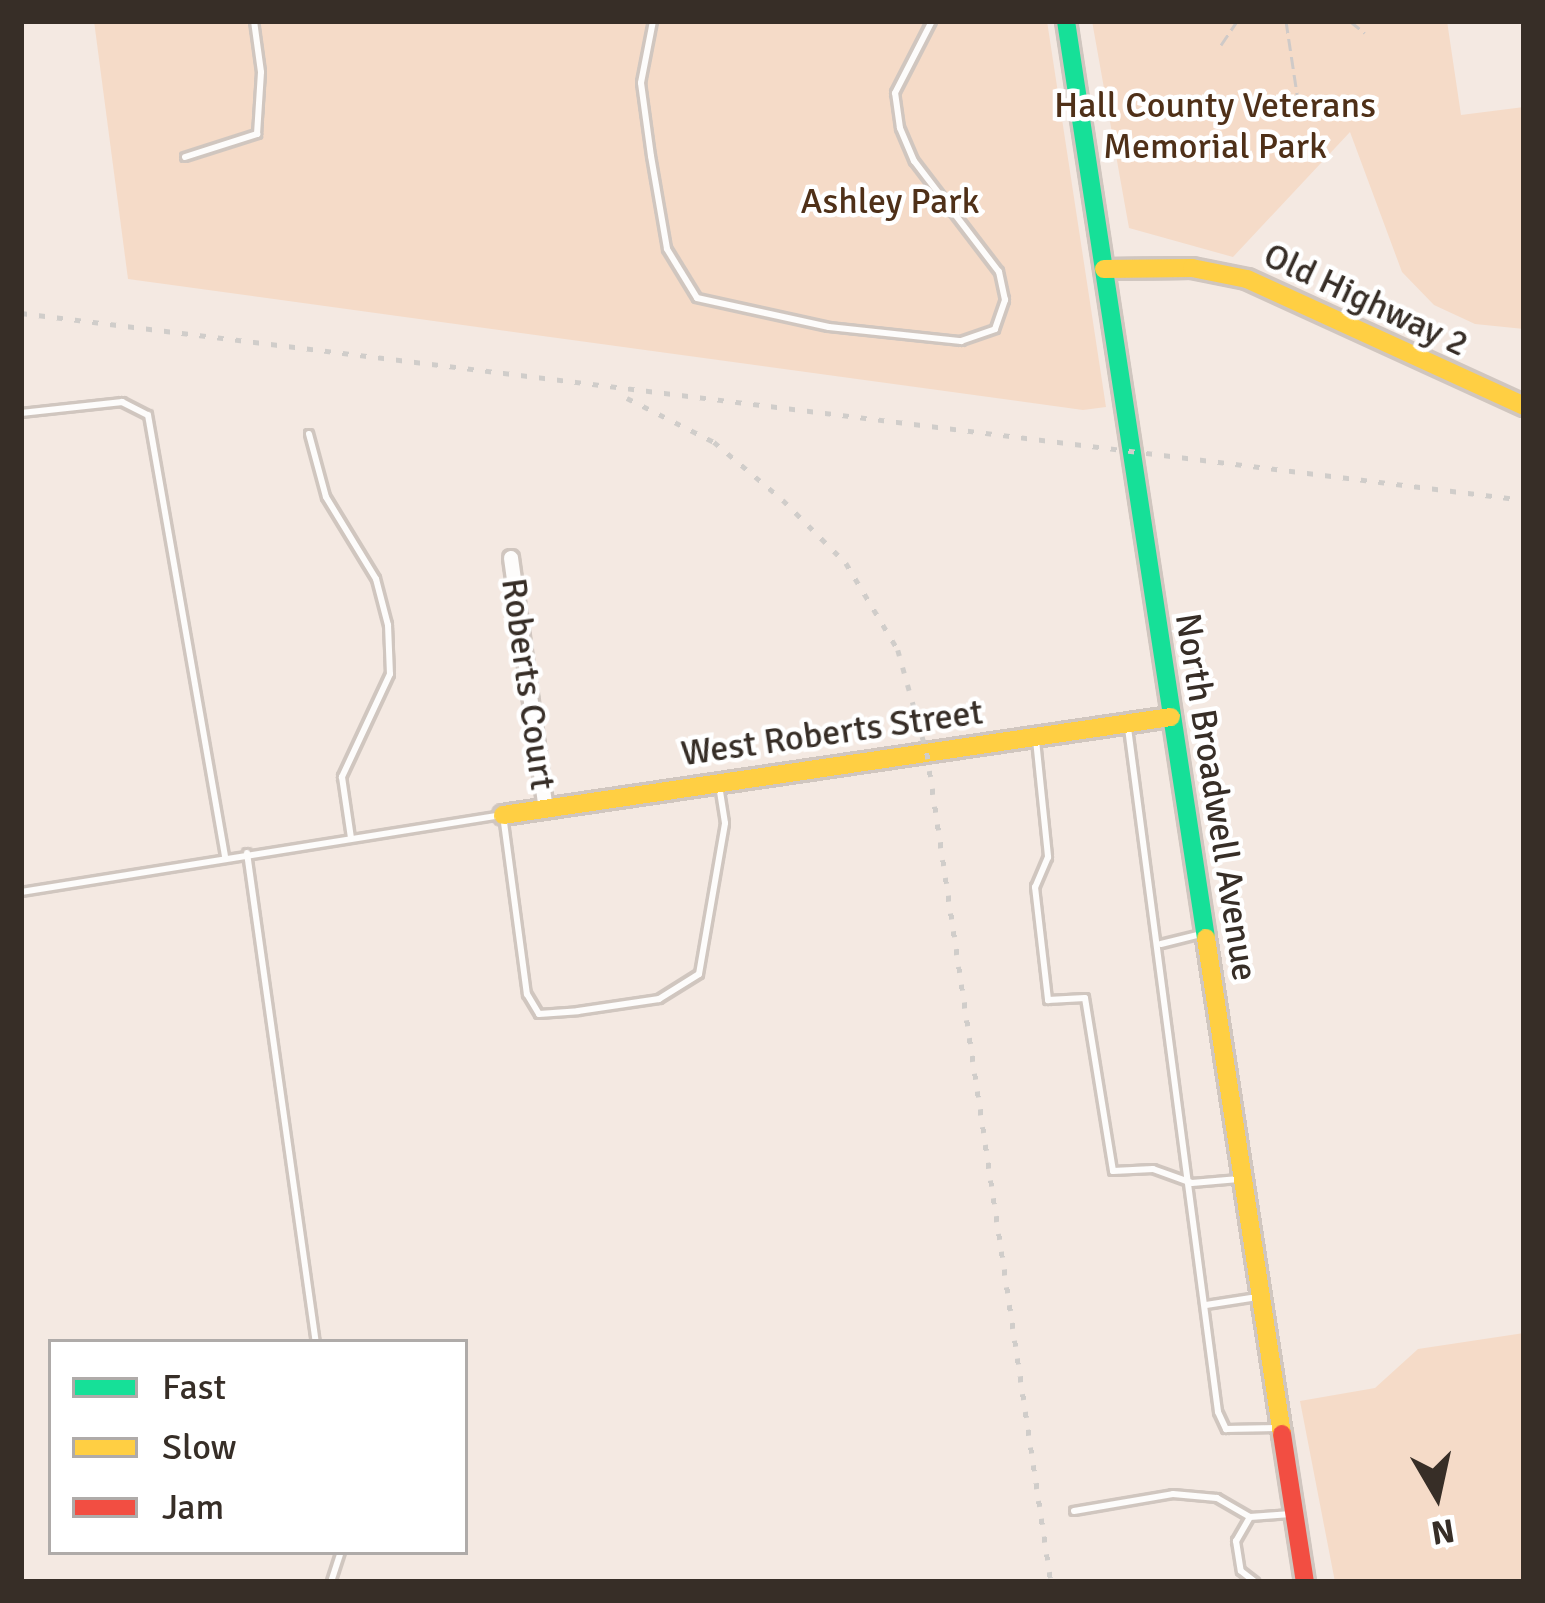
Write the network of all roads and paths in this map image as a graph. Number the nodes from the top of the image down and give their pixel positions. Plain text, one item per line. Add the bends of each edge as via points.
1 (254, 21) edge
2 (653, 21) edge
3 (932, 21) edge
4 (1066, 21) edge
5 (1237, 21) edge
6 (1286, 21) edge
7 (1350, 21) edge
8 (1365, 33) dead end
9 (1221, 45) dead end
10 (1288, 121) dead end
11 (185, 157) dead end
12 (1104, 269) junction
13 (1524, 406) edge
14 (21, 412) edge
15 (309, 434) dead end
16 (511, 558) dead end
17 (1171, 717) junction
18 (1127, 723) junction
19 (1036, 737) junction
20 (719, 783) junction
21 (546, 809) junction
22 (503, 815) junction
23 (351, 838) junction
24 (247, 853) junction
25 (225, 856) junction
26 (21, 892) edge
27 (1204, 933) junction
28 (1161, 944) junction
29 (1242, 1178) junction
30 (1192, 1183) junction
31 (1261, 1297) junction
32 (1206, 1305) junction
33 (316, 1339) edge
34 (1281, 1427) junction
35 (1075, 1511) dead end
36 (1294, 1514) junction
37 (1250, 1517) junction
38 (1255, 1582) edge
39 (1305, 1582) edge

1 - 11 lane via 257,134
2 - 3 lane via 641,83 651,156 667,248 697,298 829,327 961,340 994,328 1005,301 999,272 914,161 900,128 895,93
4 - 12 main road, North Broadwell Avenue
5 - 9 path
6 - 10 path via 1299,107
7 - 8 path
12 - 13 main road, Old Highway 2 via 1192,268 1247,279
12 - 17 main road, North Broadwell Avenue
14 - 25 lane via 122,403 148,415
15 - 23 lane via 326,497 376,579 388,625 390,674 342,777
16 - 21 street, Roberts Court
17 - 18 main road, West Roberts Street
17 - 27 main road, North Broadwell Avenue
18 - 19 main road, West Roberts Street
18 - 28 lane
19 - 20 main road, West Roberts Street
19 - 30 lane via 1048,857 1035,887 1048,1000 1085,998 1114,1172 1153,1169
20 - 21 main road, West Roberts Street
20 - 22 lane via 725,823 699,974 659,999 539,1014 526,994
21 - 22 main road, West Roberts Street
22 - 23 lane
23 - 24 lane
24 - 25 lane
24 - 33 lane
25 - 26 lane
27 - 28 lane
27 - 29 main road, North Broadwell Avenue
28 - 30 lane
29 - 30 lane
29 - 31 main road, North Broadwell Avenue
30 - 32 lane
31 - 32 lane
31 - 34 main road, North Broadwell Avenue
32 - 34 lane via 1226,1430
34 - 36 main road, North Broadwell Avenue
35 - 37 lane via 1173,1494 1217,1498
36 - 37 lane
36 - 39 main road, North Broadwell Avenue
37 - 38 lane via 1236,1541 1241,1571

